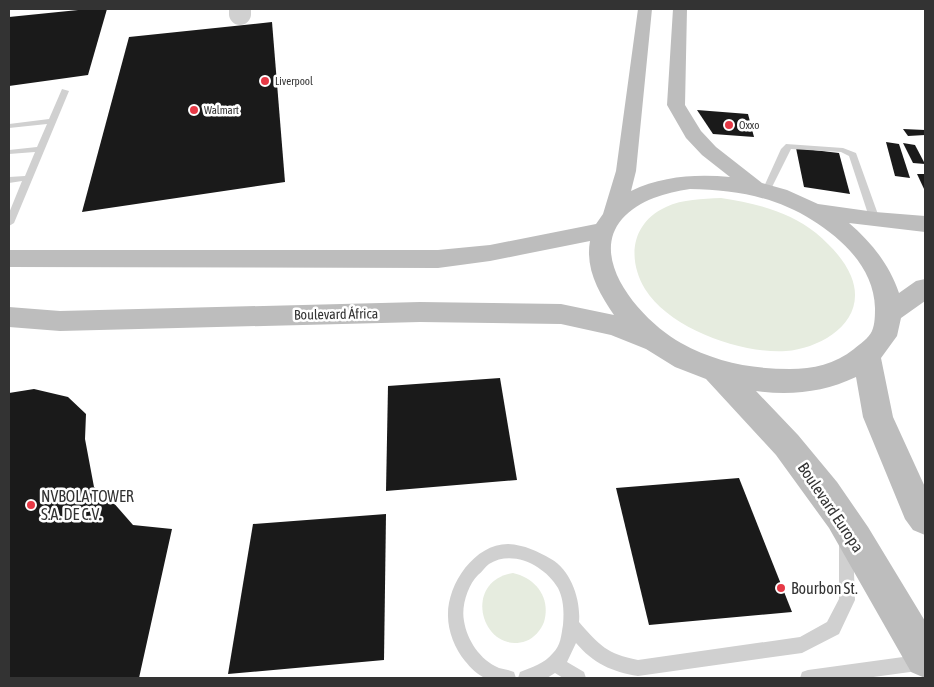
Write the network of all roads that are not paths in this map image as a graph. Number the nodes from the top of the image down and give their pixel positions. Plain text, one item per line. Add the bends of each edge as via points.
1 (645, 9) edge
2 (680, 9) edge
3 (65, 91) dead end
4 (53, 122) junction
5 (9, 126) edge
6 (41, 149) junction
7 (9, 152) edge
8 (28, 178) junction
9 (9, 180) edge
10 (762, 190) junction
11 (809, 208) junction
12 (875, 220) junction
13 (609, 222) junction
14 (9, 223) edge
15 (925, 224) edge
16 (9, 258) edge
17 (925, 288) edge
18 (890, 312) junction
19 (9, 317) edge
20 (658, 342) junction
21 (868, 357) junction
22 (716, 371) junction
23 (925, 518) edge
24 (846, 523) junction
25 (573, 627) junction
26 (925, 660) edge
27 (556, 664) junction
28 (508, 678) edge
29 (526, 678) edge
30 (578, 678) edge
31 (808, 678) edge

1 - 13 main road via 626,171
2 - 10 main road via 676,105 688,127 704,145
3 - 4 lane
4 - 5 lane
4 - 6 lane
6 - 7 lane
6 - 8 lane
8 - 9 lane
8 - 14 lane
10 - 11 main road
10 - 12 lane via 789,146 843,150 853,155
10 - 13 main road via 724,183 690,182 660,187 634,198
11 - 12 main road
11 - 18 main road via 841,229 866,254 884,282
12 - 15 main road
13 - 16 main road via 490,253 438,259
13 - 20 main road via 600,250 602,273 613,297 632,320
17 - 18 main road
18 - 21 main road via 884,336
19 - 20 main road, Boulevard África via 60,321 420,312 561,314 615,326
20 - 22 main road
21 - 22 main road via 840,373 803,382 760,381
21 - 23 main road via 878,417
22 - 24 main road, Boulevard Europa via 810,471
24 - 25 lane via 847,600 833,628 802,645 638,668 616,665 596,654
24 - 26 main road, Boulevard Europa
25 - 27 lane
25 - 28 lane via 573,604 565,584 553,568 536,556 518,551 500,552 482,559 468,572 458,590 455,610 458,632 466,650 481,666 499,677
26 - 31 lane
27 - 29 lane via 539,675
27 - 30 lane

